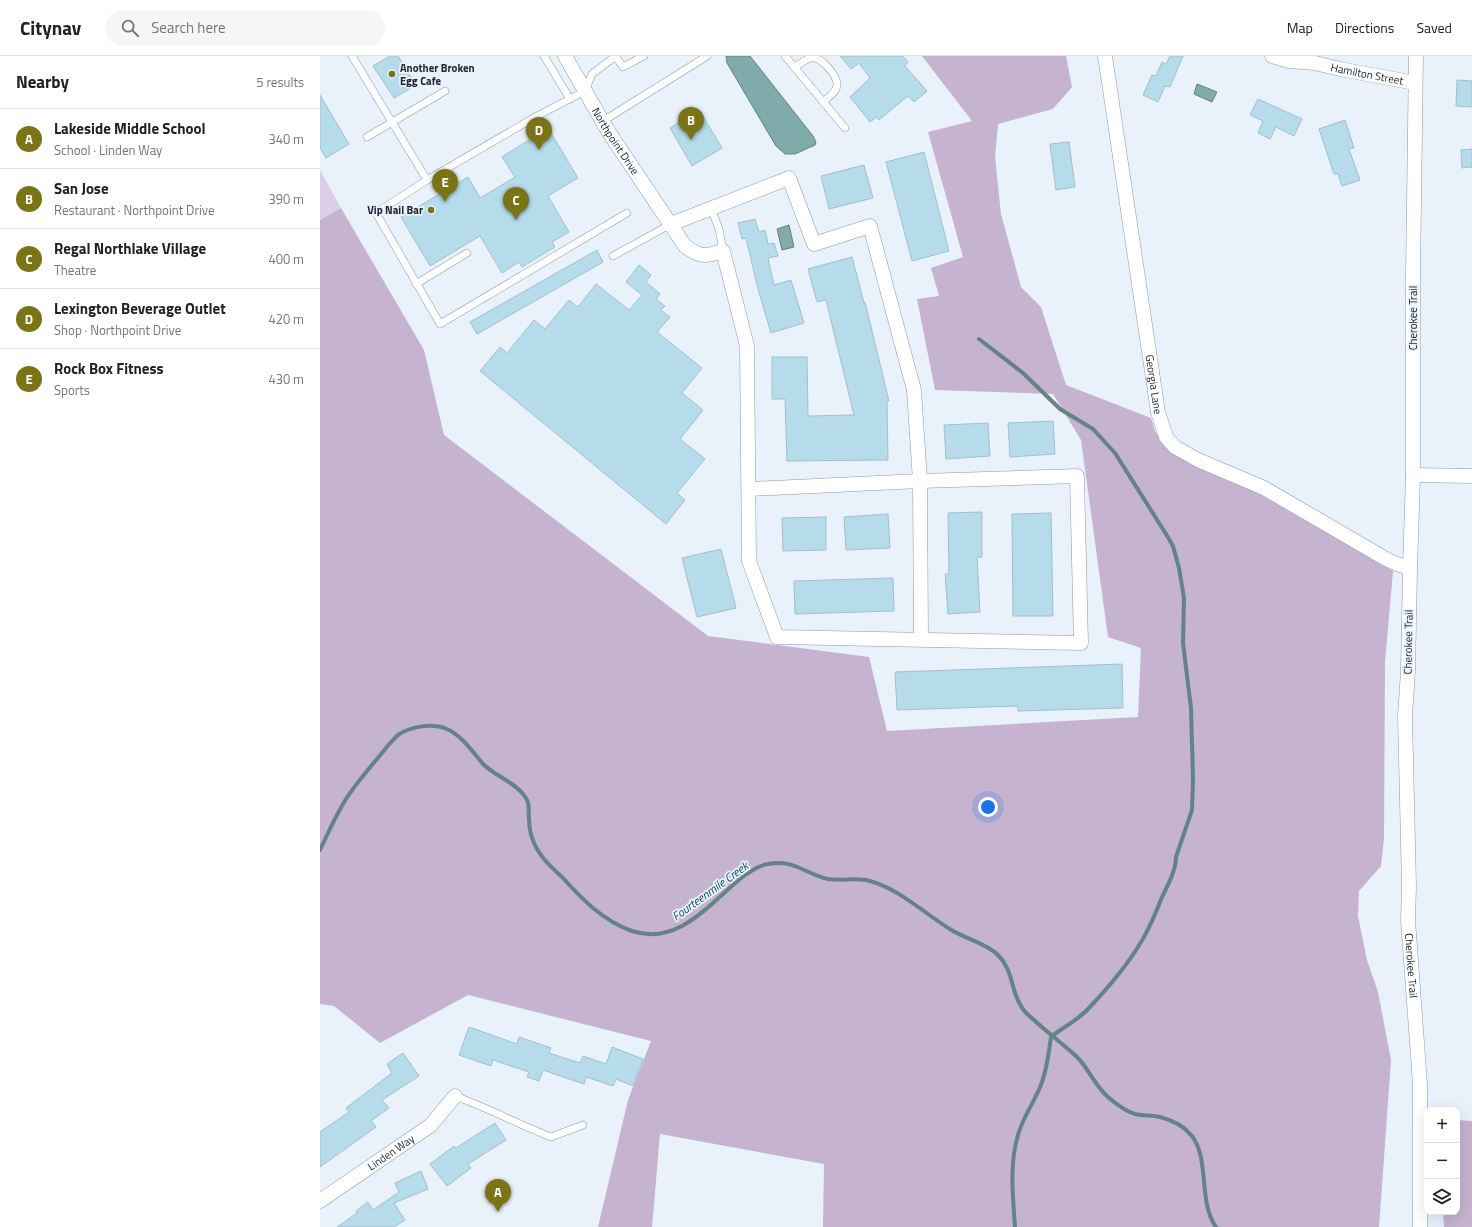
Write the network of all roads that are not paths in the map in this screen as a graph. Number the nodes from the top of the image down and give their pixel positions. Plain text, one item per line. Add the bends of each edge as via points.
1 (352, 56) edge
2 (544, 56) edge
3 (565, 56) edge
4 (616, 56) edge
5 (644, 56) edge
6 (707, 56) edge
7 (784, 56) edge
8 (1105, 56) edge
9 (1272, 56) edge
10 (1416, 56) edge
11 (794, 67) junction
12 (1415, 83) junction
13 (445, 91) dead end
14 (585, 91) junction
15 (570, 99) junction
16 (823, 102) junction
17 (603, 121) junction
18 (392, 122) junction
19 (845, 128) dead end
20 (367, 137) dead end
21 (427, 180) junction
22 (711, 208) junction
23 (627, 213) dead end
24 (671, 224) junction
25 (723, 251) junction
26 (467, 253) dead end
27 (612, 256) dead end
28 (416, 284) junction
29 (1413, 475) junction
30 (1472, 476) edge
31 (920, 481) junction
32 (749, 490) junction
33 (1410, 568) junction
34 (921, 640) junction
35 (455, 1096) joint
36 (583, 1125) dead end
37 (320, 1201) edge
38 (1420, 1227) edge

1 - 18 lane
2 - 15 lane
3 - 14 street, Northpoint Drive
4 - 5 lane via 623,67
4 - 14 lane via 592,74
6 - 17 lane
7 - 11 lane
8 - 33 street, Georgia Lane via 1158,412 1166,436 1175,447 1198,460 1264,488 1386,559
9 - 12 street, Hamilton Street
10 - 12 street, Cherokee Trail
11 - 16 lane
11 - 16 lane via 811,58 817,58 834,75 837,86 835,92
12 - 29 street, Cherokee Trail
13 - 18 lane
14 - 15 lane
14 - 17 street, Northpoint Drive
15 - 21 lane
16 - 19 lane
17 - 24 street, Northpoint Drive
18 - 20 lane
18 - 21 lane
21 - 28 lane via 376,213
22 - 24 street
22 - 25 lane via 719,229
22 - 31 street via 789,178 814,244 870,226 914,390
23 - 28 lane via 440,324
24 - 25 street, Northpoint Drive via 685,246 698,255
24 - 27 lane
25 - 32 street via 747,346
26 - 28 lane
29 - 30 street
29 - 33 street, Cherokee Trail
31 - 32 street
31 - 34 street
31 - 34 street via 1077,476 1080,643
32 - 34 street via 749,561 777,637
33 - 38 street, Cherokee Trail via 1405,716 1408,920 1420,1084
35 - 36 lane via 551,1137
35 - 37 street, Linden Way via 431,1125

